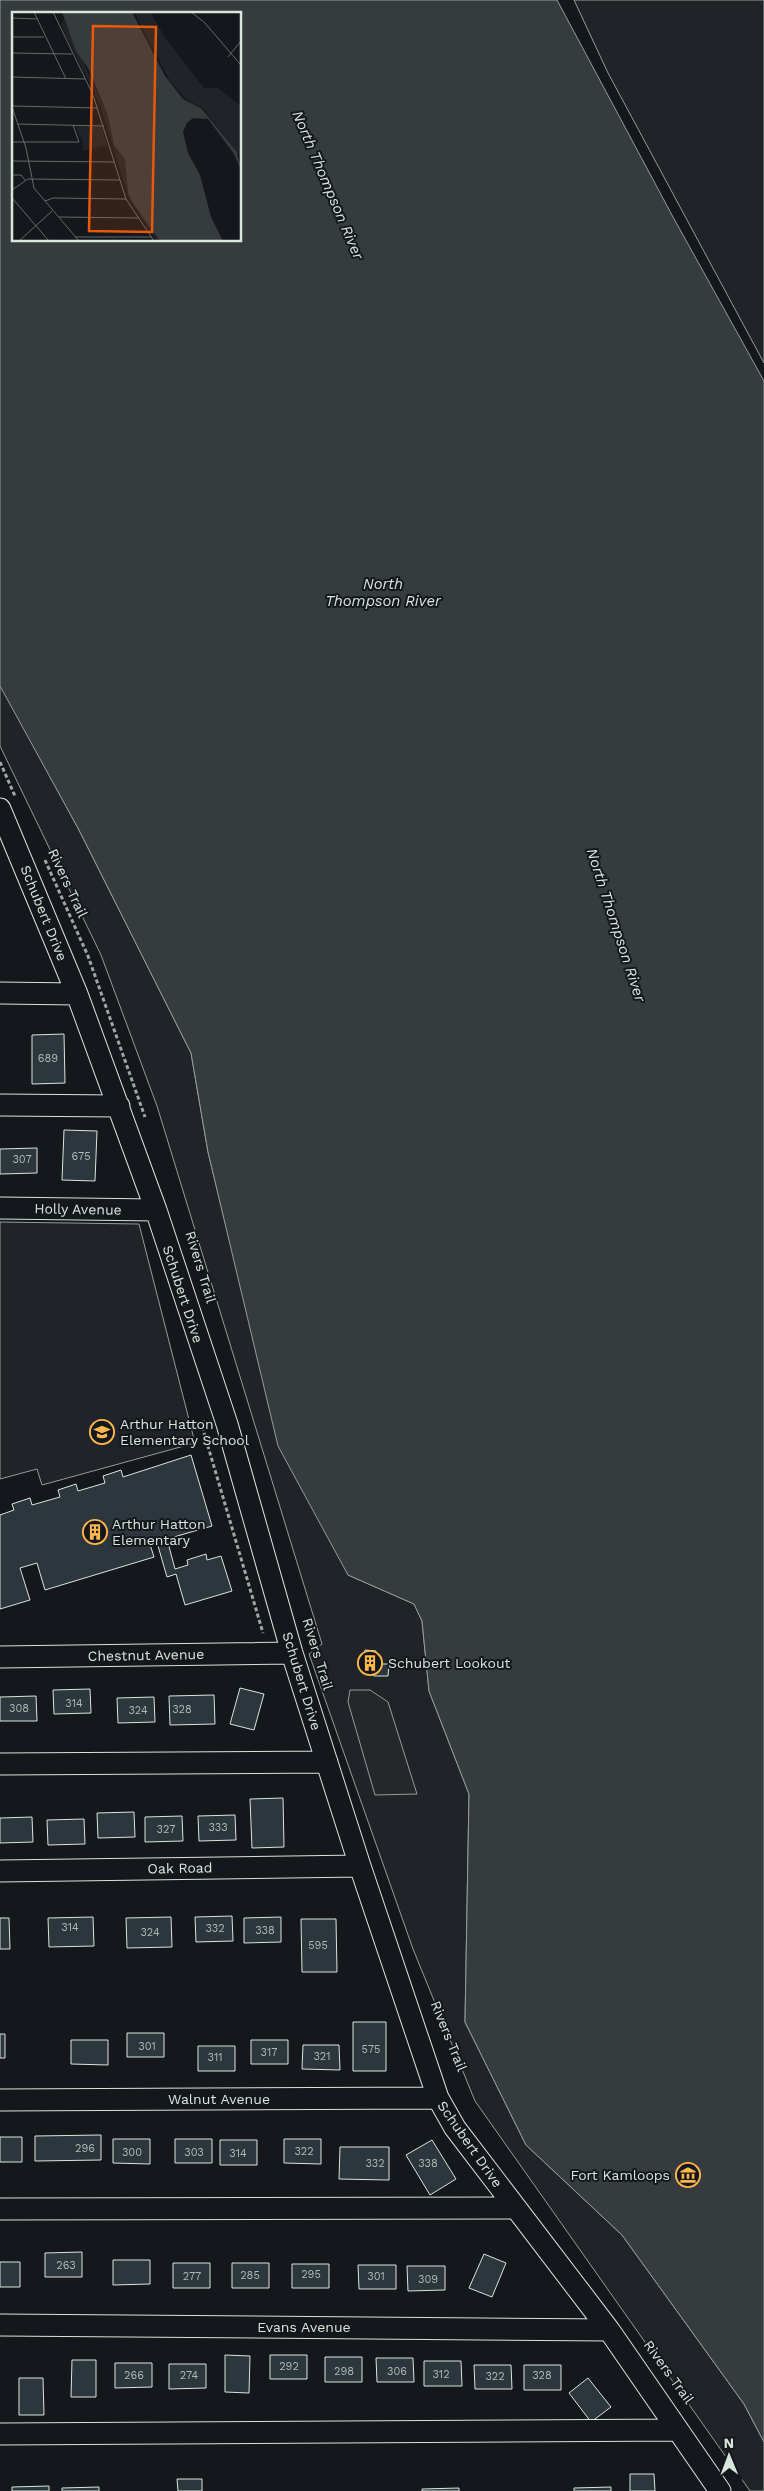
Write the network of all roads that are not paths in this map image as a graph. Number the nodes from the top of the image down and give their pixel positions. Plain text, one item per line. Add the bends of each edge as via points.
1 (8, 803) edge
2 (0, 993) edge
3 (77, 994) junction
4 (0, 1105) edge
5 (119, 1106) junction
6 (0, 1208) edge
7 (156, 1210) junction
8 (292, 1653) junction
9 (0, 1657) edge
10 (327, 1762) junction
11 (0, 1764) edge
12 (360, 1866) junction
13 (0, 1870) edge
14 (438, 2098) junction
15 (0, 2100) edge
16 (516, 2208) junction
17 (0, 2210) edge
18 (0, 2325) edge
19 (608, 2330) junction
20 (678, 2430) junction
21 (0, 2434) edge
22 (720, 2491) edge

1 - 3 street, Schubert Drive
2 - 3 street
3 - 5 street, Schubert Drive
4 - 5 street
5 - 7 street, Schubert Drive
6 - 7 street, Holly Avenue
7 - 8 street, Schubert Drive via 227,1424
8 - 9 street, Chestnut Avenue
8 - 10 street, Schubert Drive
10 - 11 street
10 - 12 street, Schubert Drive
12 - 13 street, Oak Road
12 - 14 street, Schubert Drive
14 - 15 street, Walnut Avenue
14 - 16 street, Schubert Drive via 456,2128
16 - 17 street
16 - 19 street, Schubert Drive
18 - 19 street, Evans Avenue
19 - 20 street, Schubert Drive
20 - 21 street
20 - 22 street, Schubert Drive

